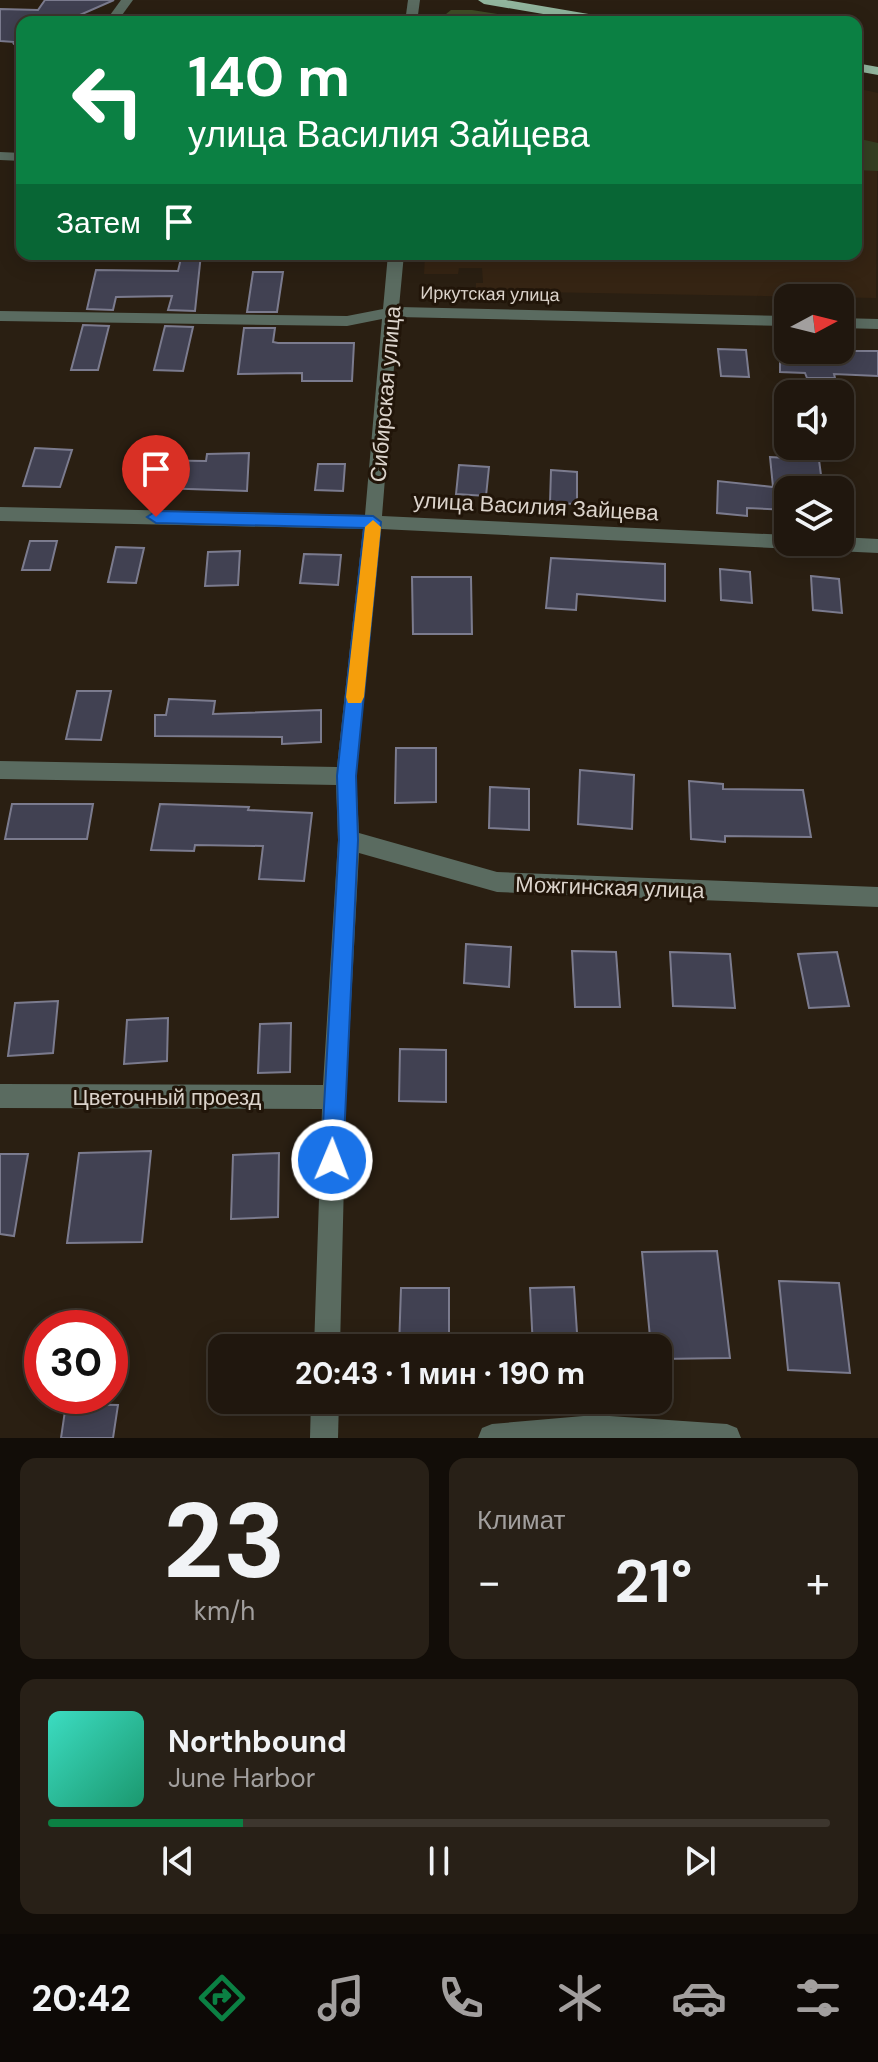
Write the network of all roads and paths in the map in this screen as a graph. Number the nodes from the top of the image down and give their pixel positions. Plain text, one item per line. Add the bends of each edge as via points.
1 (484, 0) edge
2 (577, 16) edge
3 (396, 260) edge
4 (393, 312) junction
5 (0, 316) edge
6 (774, 321) edge
7 (854, 323) edge
8 (878, 324) edge
9 (0, 514) edge
10 (373, 522) junction
11 (878, 546) edge
12 (0, 770) edge
13 (346, 776) junction
14 (349, 840) junction
15 (878, 897) edge
16 (0, 1096) edge
17 (334, 1097) junction
18 (327, 1334) edge
19 (325, 1414) edge
20 (324, 1438) edge
21 (492, 1438) edge
22 (727, 1438) edge

1 - 2 main road
3 - 4 street, Сибирская улица
4 - 5 street, Иркутская улица via 347,321
4 - 6 street, Иркутская улица
4 - 10 street, Сибирская улица
7 - 8 street
9 - 10 street, улица Василия Зайцева
10 - 11 street, улица Василия Зайцева
10 - 13 street, Сибирская улица
12 - 13 street
13 - 14 street, Сибирская улица
14 - 15 street, Можгинская улица via 497,882
14 - 17 street, Сибирская улица
16 - 17 street, Цветочный проезд
17 - 18 street, Сибирская улица
19 - 20 street
21 - 22 street via 595,1429

